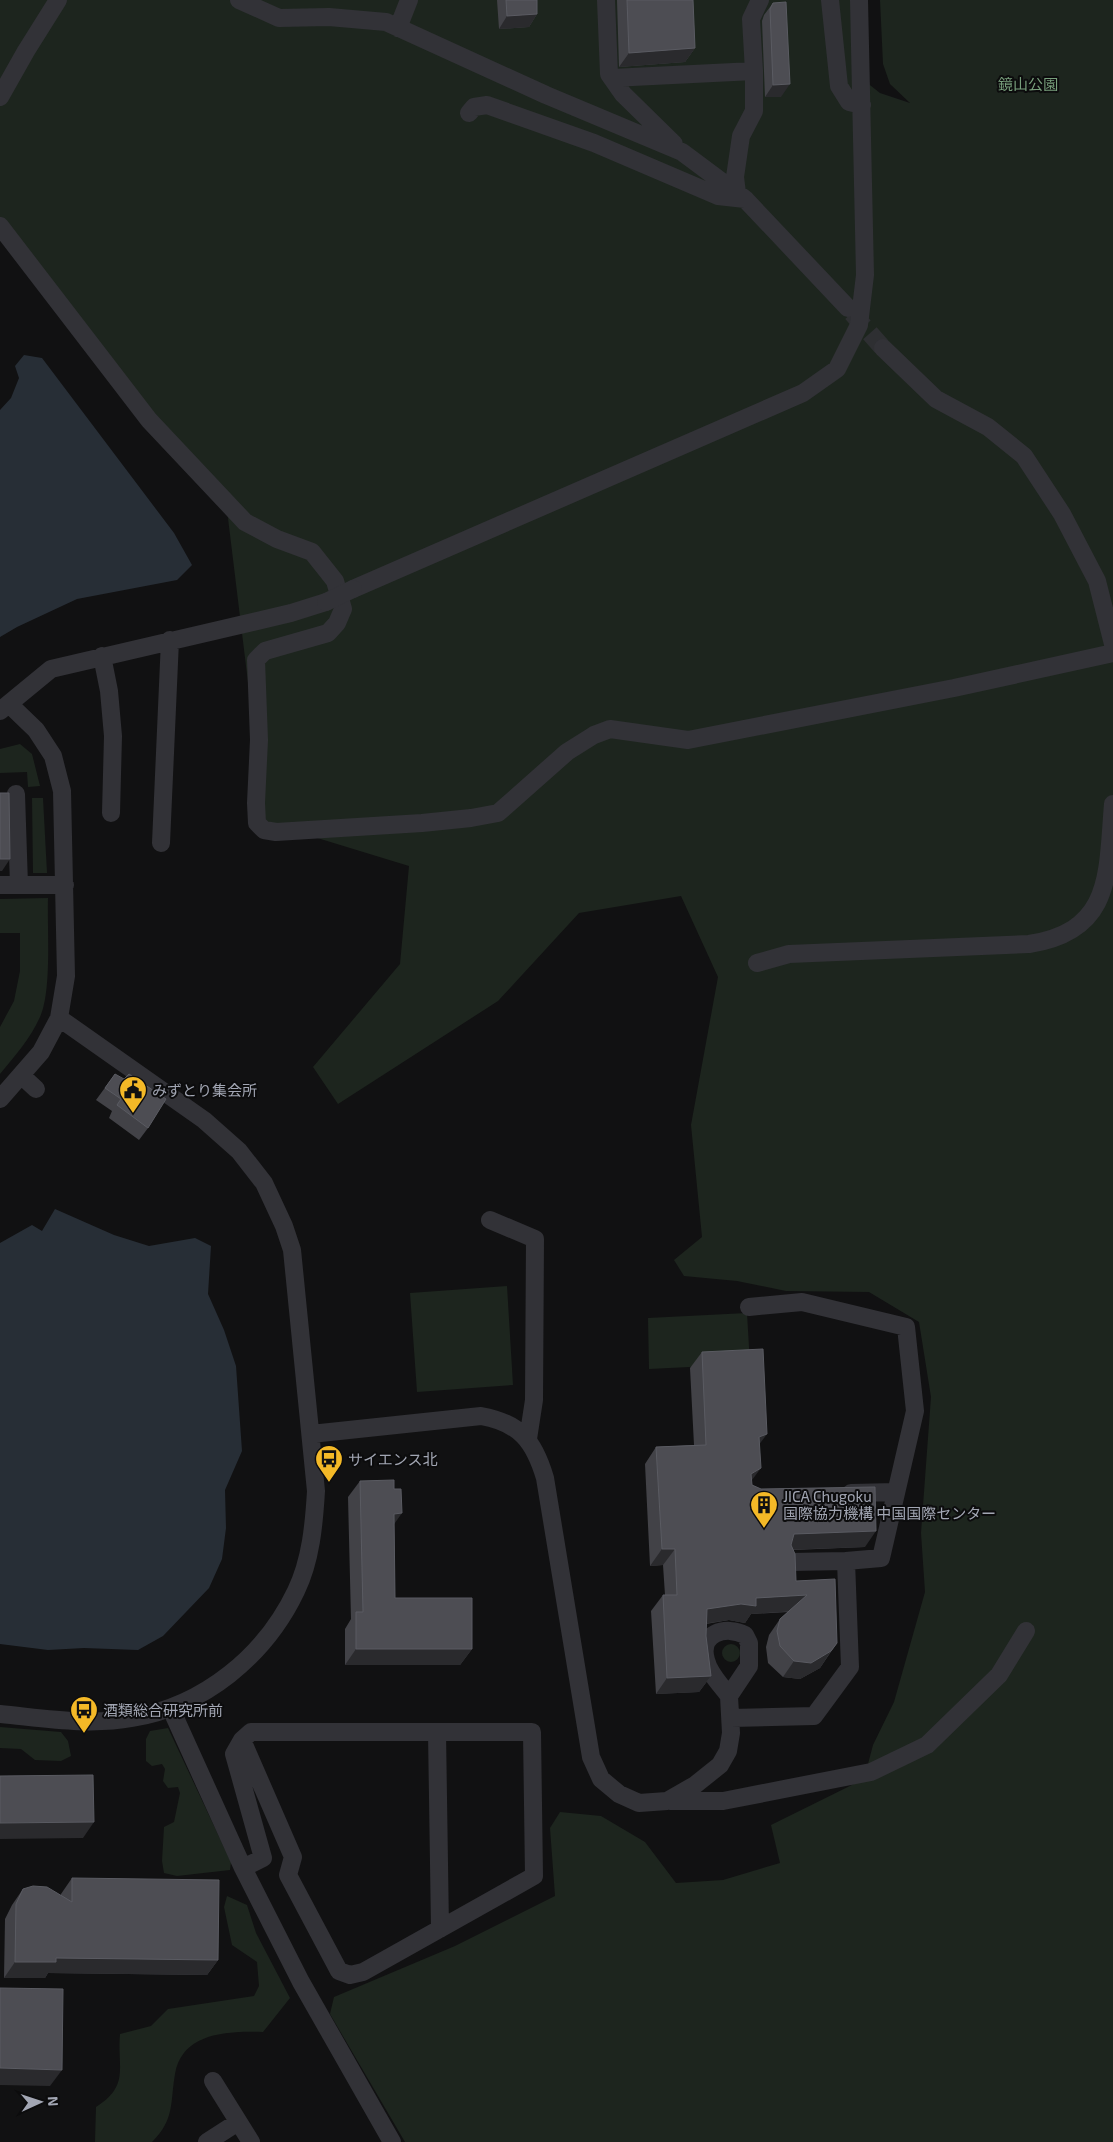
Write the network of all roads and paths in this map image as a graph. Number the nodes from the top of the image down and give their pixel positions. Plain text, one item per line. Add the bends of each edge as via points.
1 (58, 0) edge
2 (239, 0) edge
3 (409, 0) edge
4 (606, 0) edge
5 (760, 0) edge
6 (830, 0) edge
7 (860, 0) edge
8 (398, 28) junction
9 (754, 71) junction
10 (612, 78) junction
11 (0, 97) edge
12 (862, 105) junction
13 (469, 113) dead end
14 (682, 152) junction
15 (741, 196) junction
16 (0, 226) edge
17 (848, 308) tunnel mouth
18 (883, 348) tunnel mouth
19 (170, 640) junction
20 (1113, 644) edge
21 (1113, 653) edge
22 (102, 656) junction
23 (5, 708) edge
24 (16, 794) dead end
25 (1113, 804) edge
26 (110, 813) dead end
27 (161, 843) dead end
28 (65, 885) junction
29 (0, 886) edge
30 (19, 886) junction
31 (757, 963) dead end
32 (59, 1018) junction
33 (22, 1076) junction
34 (36, 1089) dead end
35 (0, 1099) edge
36 (490, 1220) dead end
37 (748, 1307) dead end
38 (311, 1434) junction
39 (528, 1439) junction
40 (896, 1492) junction
41 (837, 1493) edge
42 (846, 1561) junction
43 (790, 1562) edge
44 (1026, 1631) dead end
45 (729, 1696) dead end
46 (171, 1710) junction
47 (0, 1714) edge
48 (731, 1718) junction
49 (437, 1732) junction
50 (242, 1740) junction
51 (667, 1801) junction
52 (244, 1868) junction
53 (440, 1928) junction
54 (213, 2081) dead end
55 (238, 2122) junction
56 (207, 2142) edge
57 (251, 2142) edge
58 (392, 2142) edge

1 - 11 street
2 - 8 street via 279,18 329,17 386,22
3 - 8 street
4 - 10 street via 609,74
5 - 9 street via 751,19
6 - 12 street via 839,86 849,102
7 - 12 street
8 - 14 street
9 - 10 street
9 - 15 street via 754,111 742,136 735,178
10 - 14 street via 623,94
12 - 19 street, bridge via 865,275 860,325 837,369 803,393 326,602
13 - 15 street via 474,107 487,104 594,143 718,196
14 - 15 street
15 - 17 street
16 - 21 street via 149,420 245,522 312,552 335,581 343,609 328,633 265,651 256,660 259,740 256,803 258,823 264,830 276,832 422,822 498,813 567,752 610,729 688,740
18 - 20 street via 936,399 988,427 1024,456 1062,514 1097,581
19 - 22 street
19 - 27 street
22 - 23 street via 51,669
22 - 26 street via 113,736
23 - 28 street via 36,730 53,756 62,791
24 - 30 street
25 - 31 street via 1111,844 1102,894 1084,923 1065,935 1029,944 789,954
28 - 30 street
28 - 32 street via 66,976
29 - 30 street
32 - 33 street via 41,1052
32 - 38 street via 204,1120 239,1151 264,1183 292,1250
33 - 34 street
33 - 35 street
36 - 39 street via 535,1239 534,1400
37 - 40 street via 802,1302 906,1327 915,1411
38 - 39 street via 481,1416 506,1423
38 - 46 street via 316,1491 314,1521 296,1590 270,1635 233,1673
39 - 51 street via 545,1478 591,1757 601,1779 619,1794 639,1803
40 - 41 street
40 - 42 street via 881,1558
42 - 43 street
42 - 48 street via 850,1667 814,1716
44 - 51 street via 999,1675 927,1745 871,1772 723,1801
45 - 48 street
46 - 47 street via 131,1719 81,1721
46 - 52 street
48 - 51 street via 728,1751 720,1766
49 - 50 street via 251,1732
49 - 53 street
49 - 53 street via 532,1732 534,1876
50 - 52 street via 234,1754 263,1858
50 - 53 street via 293,1857 288,1875 339,1971 350,1975 363,1972
52 - 58 street via 301,1982
54 - 55 street
55 - 56 street
55 - 57 street

